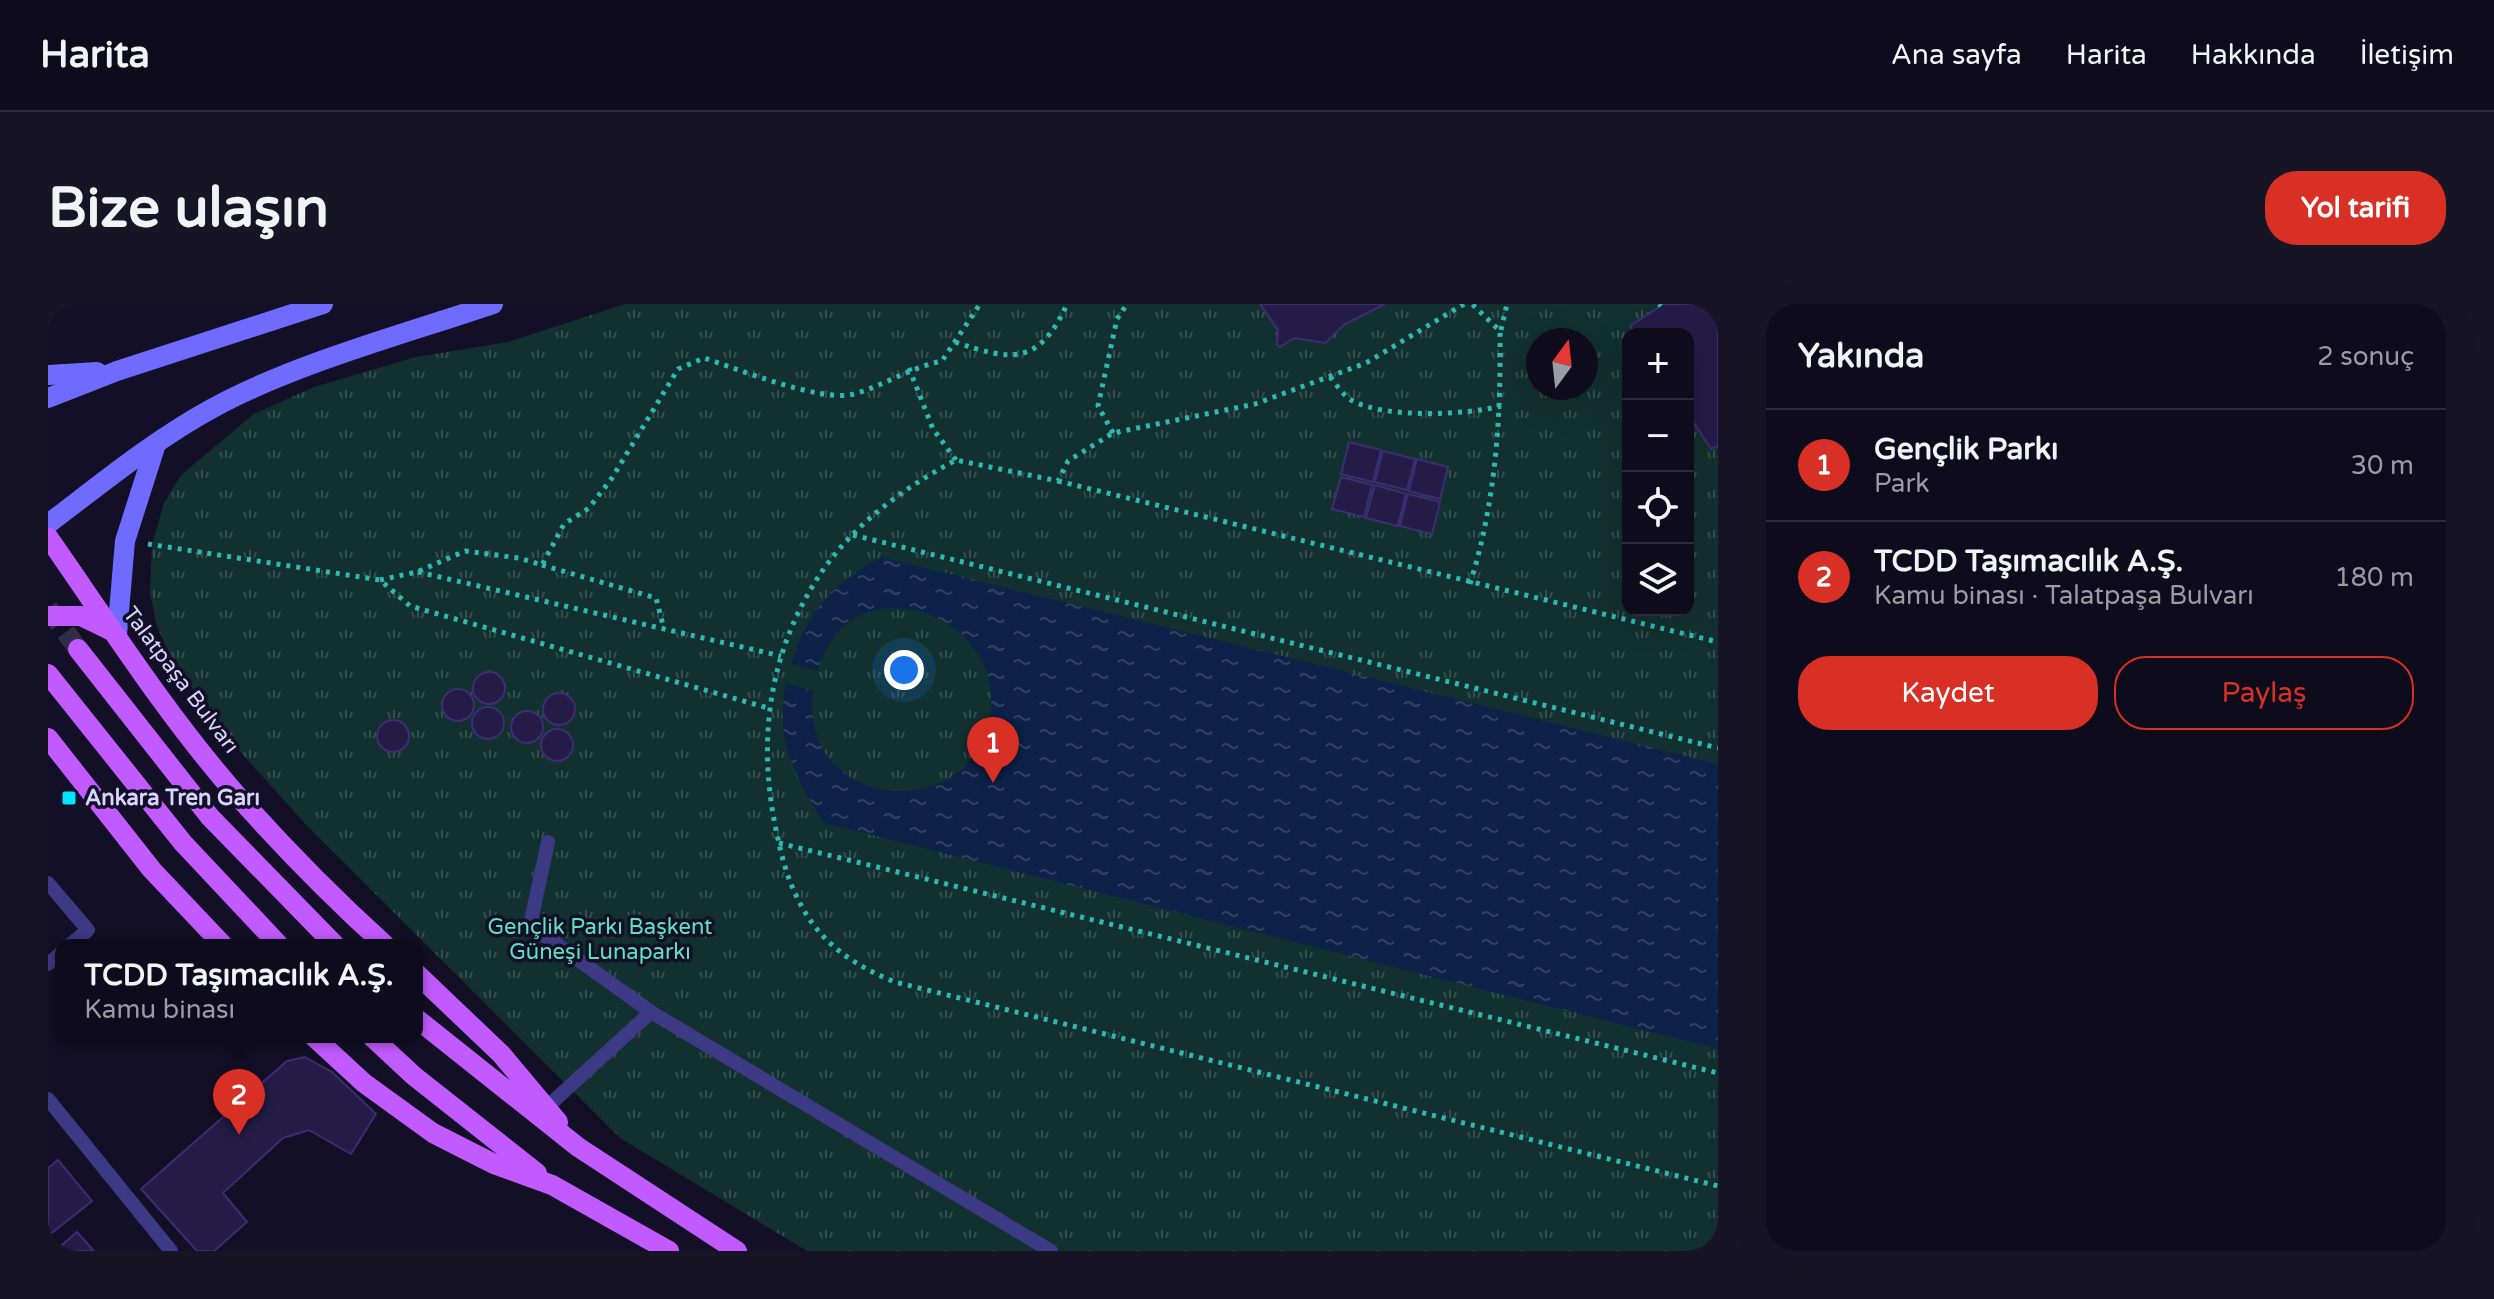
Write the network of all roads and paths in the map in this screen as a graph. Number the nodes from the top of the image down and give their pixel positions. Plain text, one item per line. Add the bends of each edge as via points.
1 (323, 304) edge
2 (493, 304) edge
3 (980, 304) edge
4 (1067, 304) edge
5 (1127, 304) edge
6 (1464, 304) edge
7 (1472, 304) edge
8 (1507, 304) edge
9 (1500, 331) junction
10 (955, 342) junction
11 (909, 368) junction
12 (117, 371) junction
13 (48, 375) edge
14 (1330, 377) junction
15 (48, 398) edge
16 (1501, 406) junction
17 (1113, 433) junction
18 (156, 444) junction
19 (956, 460) junction
20 (1058, 481) junction
21 (48, 524) edge
22 (852, 535) junction
23 (48, 537) edge
24 (125, 541) junction
25 (542, 565) junction
26 (417, 572) junction
27 (380, 580) junction
28 (1470, 584) junction
29 (48, 616) edge
30 (664, 629) junction
31 (117, 635) junction
32 (1718, 642) edge
33 (78, 649) tunnel mouth
34 (781, 656) junction
35 (48, 674) edge
36 (768, 708) junction
37 (48, 738) edge
38 (1718, 748) edge
39 (548, 842) dead end
40 (779, 843) junction
41 (48, 883) edge
42 (77, 939) edge
43 (217, 939) edge
44 (273, 939) edge
45 (329, 939) edge
46 (378, 939) edge
47 (423, 980) edge
48 (651, 1012) junction
49 (423, 1024) edge
50 (321, 1043) edge
51 (378, 1043) edge
52 (1718, 1073) edge
53 (48, 1099) edge
54 (547, 1107) junction
55 (578, 1147) junction
56 (552, 1185) junction
57 (1718, 1186) edge
58 (171, 1251) edge
59 (669, 1251) edge
60 (737, 1251) edge
61 (1051, 1251) edge

1 - 12 main road
2 - 18 main road via 276,380 213,407
3 - 10 path
4 - 10 path via 1049,336 1014,357
5 - 17 path via 1117,319 1098,406
6 - 14 path via 1366,363
7 - 9 path
8 - 9 path
9 - 16 path
10 - 11 path via 942,361
11 - 19 path via 933,429
11 - 25 path via 852,395 779,385 704,358 678,369 612,478 589,508 564,524
12 - 13 main road
12 - 15 main road
14 - 16 path via 1350,399 1380,408 1469,414
14 - 17 path via 1255,404
16 - 28 path via 1494,484
17 - 20 path via 1068,461
18 - 21 main road
18 - 24 main road
19 - 20 path
19 - 22 path via 890,500
20 - 28 path
22 - 34 path via 813,586
22 - 38 path
23 - 31 main road, Talatpaşa Bulvarı
24 - 27 path
24 - 31 main road
25 - 26 path via 465,551
25 - 30 path via 656,598
26 - 27 path
26 - 30 path
27 - 36 path via 410,606
28 - 32 path
29 - 31 main road via 81,616
30 - 34 path
31 - 46 main road, Talatpaşa Bulvarı via 234,792
33 - 45 main road via 210,817
34 - 36 path
35 - 44 main road via 183,843
36 - 40 path via 766,771
37 - 43 main road via 152,870
39 - 48 lane via 530,925
40 - 52 path
40 - 57 path via 792,889 817,929 853,961 895,982
41 - 42 lane via 88,930
47 - 54 main road via 501,1054
48 - 54 lane
48 - 61 lane
49 - 55 main road
50 - 56 main road via 364,1083 433,1133
51 - 56 main road
53 - 58 lane
54 - 55 main road
55 - 60 main road
56 - 59 main road

